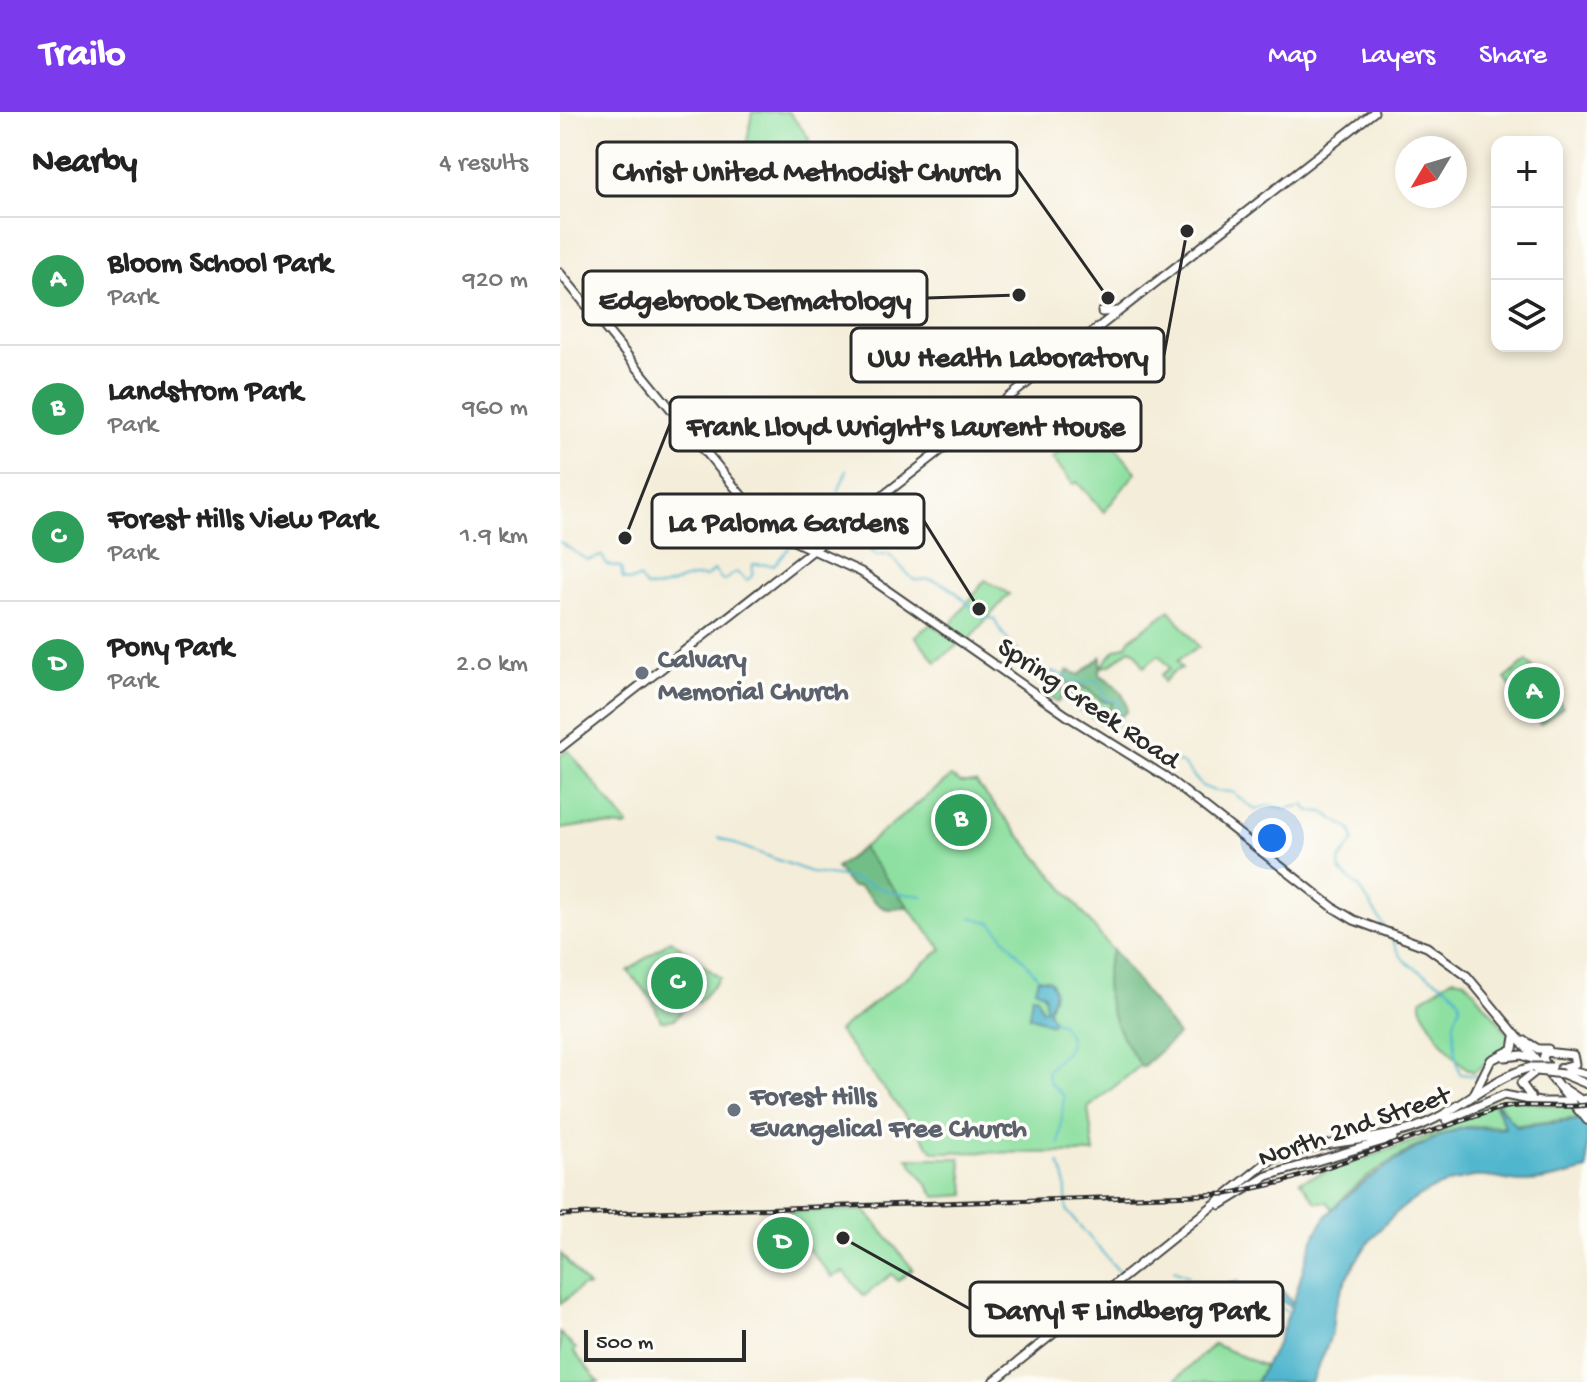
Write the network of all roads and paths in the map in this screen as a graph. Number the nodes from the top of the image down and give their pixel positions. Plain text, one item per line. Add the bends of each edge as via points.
1 (1374, 112) edge
2 (560, 273) edge
3 (1120, 310) junction
4 (1102, 312) dead end
5 (874, 503) junction
6 (810, 550) junction
7 (560, 751) edge
8 (1489, 1000) junction
9 (1497, 1013) junction
10 (1525, 1041) junction
11 (1587, 1062) edge
12 (1534, 1068) junction
13 (1561, 1070) junction
14 (1549, 1073) junction
15 (1587, 1079) edge
16 (1563, 1088) junction
17 (1571, 1104) junction
18 (1585, 1110) edge
19 (1446, 1120) junction
20 (1430, 1122) junction
21 (993, 1382) edge
22 (1000, 1382) edge

1 - 3 main road
2 - 6 main road, Spring Creek Road via 755,512
3 - 4 main road
3 - 5 main road
5 - 6 main road
5 - 6 main road
6 - 7 main road
6 - 8 main road, Spring Creek Road via 861,572 1066,715 1166,777 1334,908 1444,957
8 - 9 main road, Spring Creek Road
8 - 10 main road, Spring Creek Road
9 - 12 main road, Spring Creek Road
9 - 20 main road via 1516,1039 1513,1049 1491,1060 1466,1101
10 - 11 main road via 1538,1049 1570,1052
10 - 14 main road, Spring Creek Road
12 - 12 main road via 1500,1076 1490,1067 1494,1060 1513,1055
12 - 13 main road, North 2nd Street, bridge
12 - 14 main road, Spring Creek Road
12 - 14 main road via 1521,1083 1524,1092 1545,1101 1555,1097
12 - 19 main road, North 2nd Street
12 - 20 main road, North 2nd Street via 1505,1077
13 - 14 main road via 1575,1064 1573,1055 1545,1052
13 - 15 main road, North 2nd Street
14 - 16 main road, Spring Creek Road
14 - 17 main road, Spring Creek Road
16 - 18 main road, Spring Creek Road
16 - 18 main road via 1581,1100
17 - 18 main road, Spring Creek Road
17 - 19 main road via 1504,1095
19 - 22 main road, North 2nd Street via 1246,1186
20 - 21 main road, North 2nd Street via 1301,1149 1266,1163

